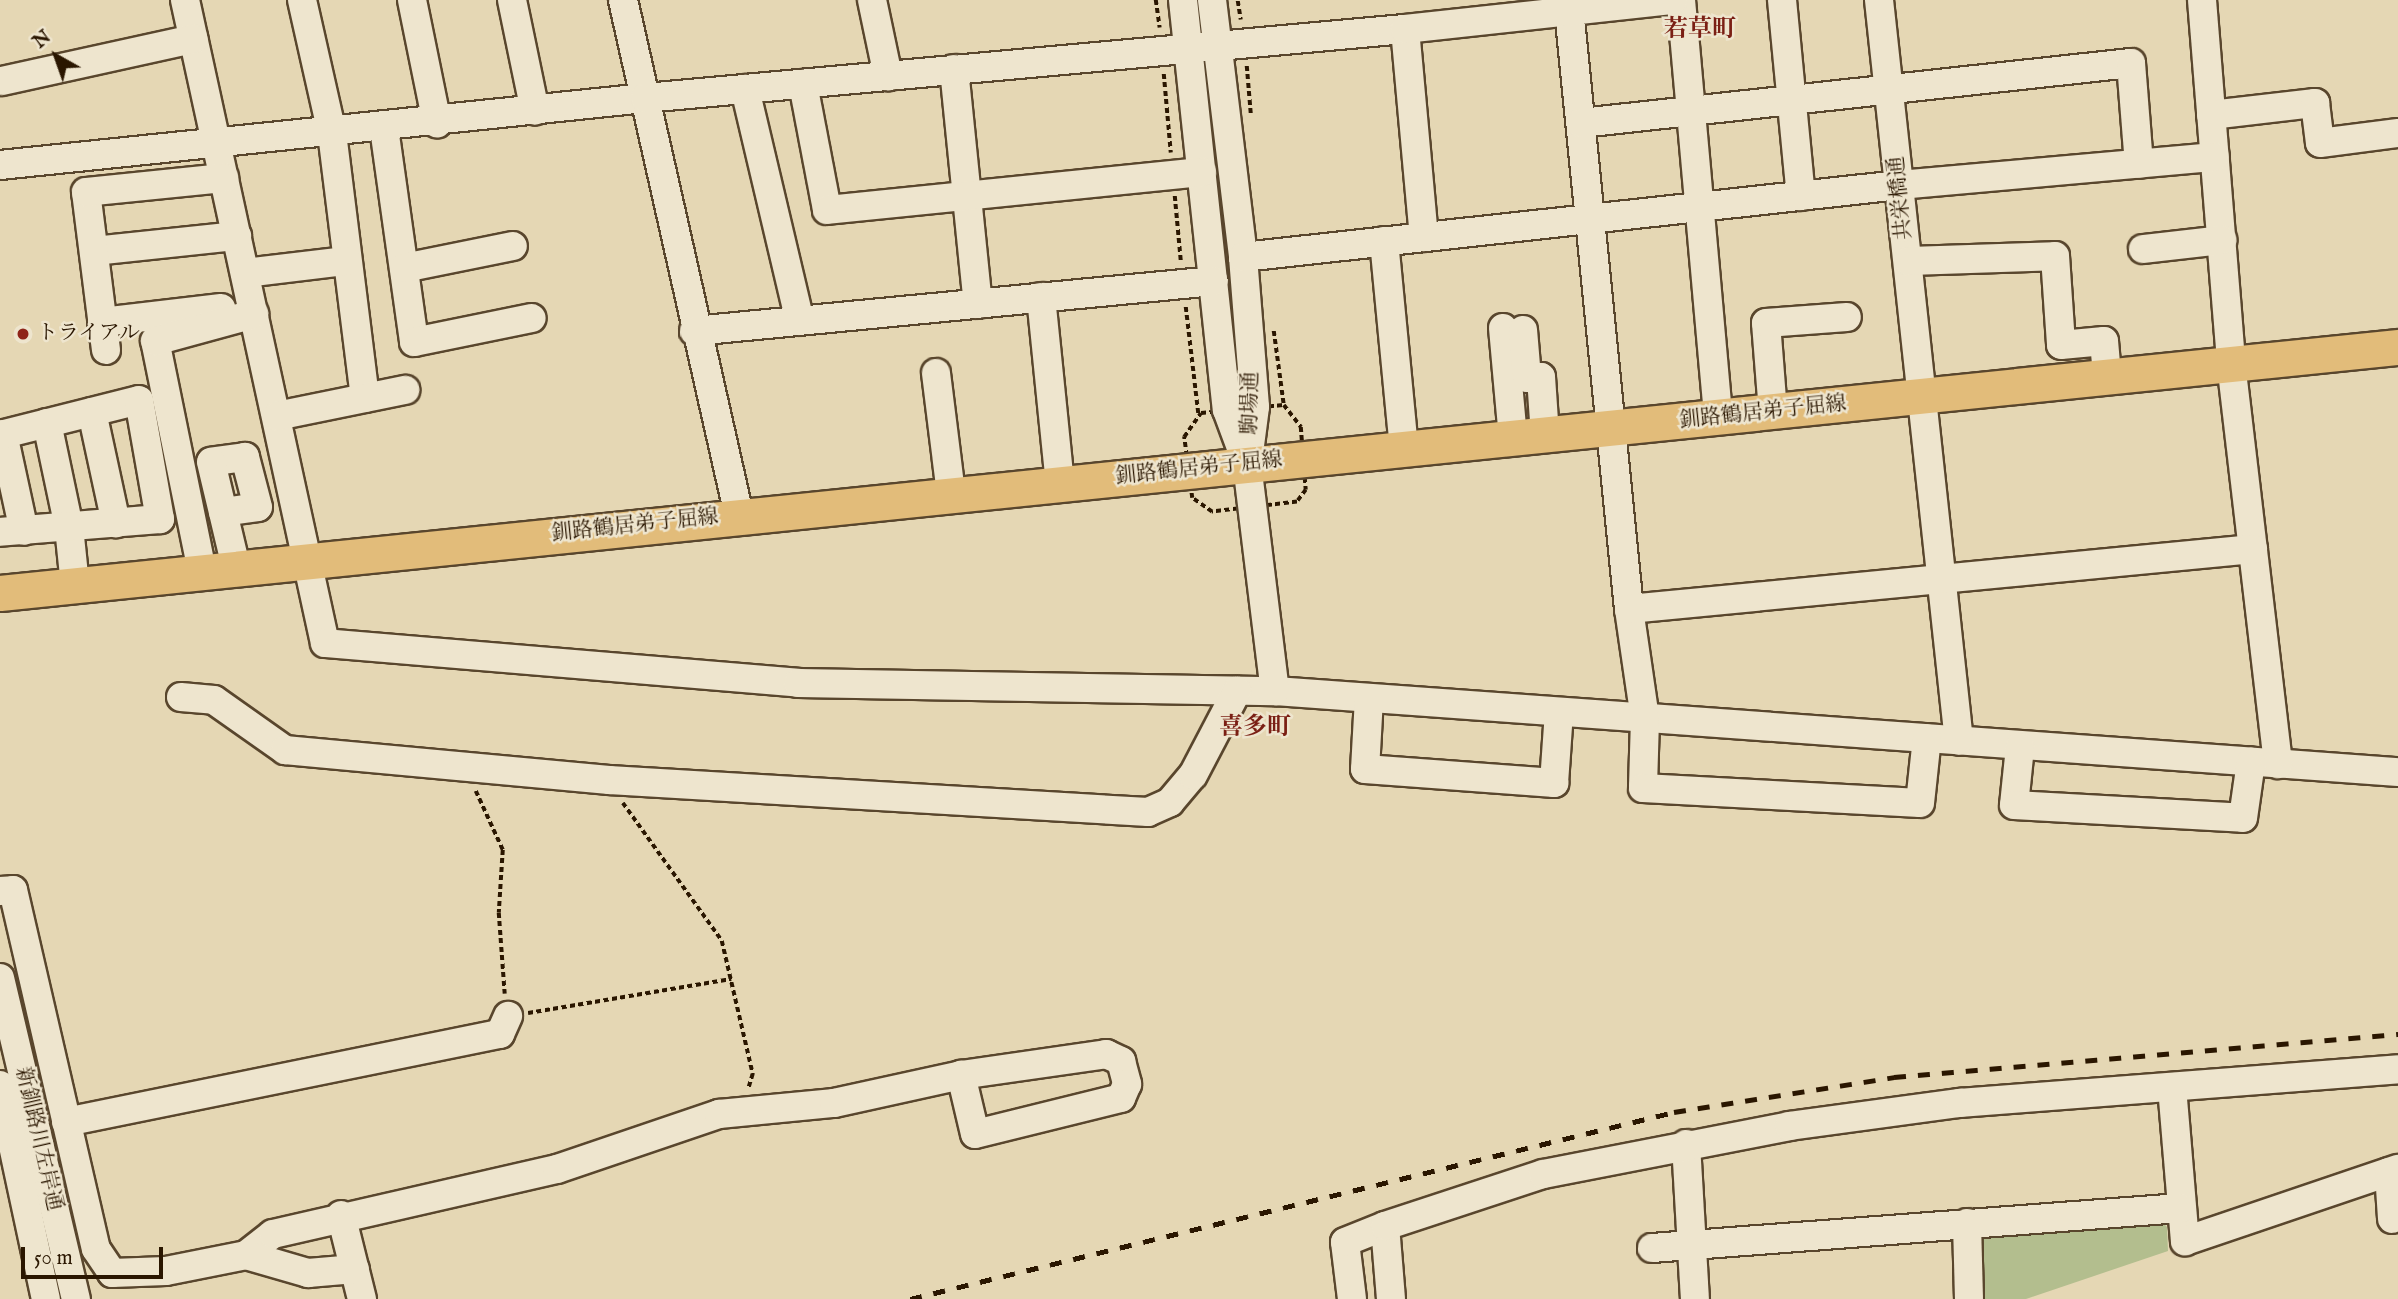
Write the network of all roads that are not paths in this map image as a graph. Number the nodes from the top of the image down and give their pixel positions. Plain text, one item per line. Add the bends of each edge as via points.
1 (184, 0) edge
2 (302, 0) edge
3 (412, 0) edge
4 (512, 0) edge
5 (623, 0) edge
6 (872, 0) edge
7 (1183, 0) edge
8 (1212, 0) edge
9 (1673, 0) edge
10 (1681, 0) edge
11 (1782, 0) edge
12 (1879, 0) edge
13 (2202, 0) edge
14 (1568, 6) edge
15 (1405, 29) junction
16 (193, 40) junction
17 (1218, 46) junction
18 (1175, 47) junction
19 (954, 69) junction
20 (888, 76) junction
21 (2, 81) dead end
22 (803, 83) junction
23 (1888, 87) junction
24 (745, 89) junction
25 (645, 97) junction
26 (1791, 98) junction
27 (1691, 110) junction
28 (536, 111) junction
29 (2211, 115) junction
30 (436, 123) junction
31 (1581, 123) junction
32 (384, 128) junction
33 (332, 133) junction
34 (2398, 133) edge
35 (216, 144) junction
36 (2215, 158) junction
37 (2139, 164) junction
38 (0, 165) edge
39 (1202, 173) junction
40 (224, 178) junction
41 (1899, 185) junction
42 (966, 195) junction
43 (1801, 196) junction
44 (1699, 208) junction
45 (1591, 219) junction
46 (237, 236) junction
47 (1424, 237) junction
48 (2222, 240) junction
49 (1384, 242) junction
50 (513, 246) dead end
51 (2143, 249) dead end
52 (94, 251) junction
53 (1243, 257) junction
54 (346, 261) junction
55 (1908, 261) junction
56 (404, 268) junction
57 (245, 273) junction
58 (1214, 281) junction
59 (1041, 297) junction
60 (978, 304) junction
61 (253, 309) junction
62 (1847, 317) dead end
63 (532, 318) dead end
64 (800, 321) junction
65 (103, 322) junction
66 (1513, 329) dead end
67 (694, 331) junction
68 (2398, 347) edge
69 (106, 350) dead end
70 (2231, 363) junction
71 (936, 373) dead end
72 (2107, 378) junction
73 (405, 390) dead end
74 (1924, 396) junction
75 (365, 398) junction
76 (92, 412) junction
77 (1773, 412) junction
78 (277, 416) junction
79 (1718, 417) junction
80 (47, 423) junction
81 (1612, 428) junction
82 (2, 434) edge
83 (1529, 436) junction
84 (1404, 449) junction
85 (1247, 464) junction
86 (1060, 483) junction
87 (951, 494) junction
88 (223, 512) dead end
89 (739, 515) junction
90 (116, 523) junction
91 (69, 527) junction
92 (12, 532) edge
93 (2253, 549) junction
94 (309, 559) junction
95 (219, 569) junction
96 (1945, 578) junction
97 (75, 585) junction
98 (0, 593) edge
99 (1629, 609) junction
100 (1237, 691) junction
101 (1275, 691) junction
102 (181, 697) dead end
103 (1369, 698) junction
104 (1559, 712) junction
105 (1645, 719) junction
106 (1927, 738) junction
107 (1959, 741) junction
108 (2020, 747) junction
109 (2264, 763) junction
110 (2398, 772) edge
111 (0, 891) edge
112 (0, 978) edge
113 (508, 1016) road end
114 (2398, 1069) edge
115 (961, 1075) junction
116 (0, 1085) edge
117 (2172, 1087) junction
118 (66, 1122) junction
119 (1686, 1144) junction
120 (2393, 1171) edge
121 (2180, 1208) junction
122 (341, 1214) junction
123 (2392, 1219) dead end
124 (1967, 1223) junction
125 (1385, 1226) junction
126 (1690, 1244) junction
127 (1652, 1248) dead end
128 (246, 1255) junction
129 (355, 1269) junction
130 (46, 1299) edge
131 (76, 1299) edge
132 (362, 1299) edge
133 (1352, 1299) edge
134 (1391, 1299) edge
135 (1695, 1299) edge
136 (1969, 1299) edge

1 - 16 street
2 - 33 street
3 - 30 street
4 - 28 street
5 - 25 street
6 - 20 street
7 - 18 street, 駒場通
8 - 17 street, 駒場通
9 - 14 street
10 - 27 street
11 - 26 street
12 - 23 street, 共栄橋通
13 - 29 street
14 - 15 street
14 - 31 street
15 - 17 street
15 - 47 street
16 - 21 street
16 - 35 street
17 - 18 street
17 - 53 street, 駒場通
18 - 19 street
18 - 39 street, 駒場通
19 - 20 street
19 - 42 street
20 - 22 street
22 - 24 street
22 - 42 street via 827,210
23 - 26 street
23 - 37 street via 2131,63
23 - 41 street, 共栄橋通
24 - 25 street
24 - 64 street
25 - 28 street
25 - 67 street
26 - 27 street
26 - 43 street
27 - 31 street
27 - 44 street
28 - 30 street
29 - 34 street via 2315,103 2320,143
29 - 36 street
30 - 32 street
31 - 45 street
32 - 33 street
32 - 56 street
33 - 35 street
33 - 54 street
35 - 38 street
35 - 40 street
36 - 37 street
36 - 48 street
37 - 41 street
39 - 42 street
39 - 58 street, 駒場通
40 - 46 street
40 - 52 street via 86,192
41 - 43 street
41 - 55 street, 共栄橋通
42 - 60 street
43 - 44 street
44 - 45 street
44 - 79 street
45 - 47 street
45 - 81 street
46 - 52 street
46 - 57 street
47 - 49 street
48 - 51 street
48 - 70 street
49 - 53 street
49 - 84 street
50 - 56 street
52 - 65 street
53 - 85 street, 駒場通 via 1255,407
54 - 57 street
54 - 75 street
55 - 72 street via 2055,256 2061,345 2104,341
55 - 74 street, 共栄橋通
56 - 63 street via 414,342
57 - 61 street
58 - 59 street
58 - 85 street, 駒場通 via 1227,410
59 - 60 street
59 - 86 street
60 - 64 street
61 - 65 street
61 - 78 street
61 - 95 street via 155,341
62 - 77 street via 1766,323
64 - 67 street
65 - 69 street
66 - 83 street via 1527,379 1541,377
67 - 89 street
68 - 70 main road, 釧路鶴居弟子屈線
70 - 72 main road, 釧路鶴居弟子屈線
70 - 93 street
71 - 87 street
72 - 74 main road, 釧路鶴居弟子屈線
73 - 75 street
74 - 77 main road, 釧路鶴居弟子屈線
74 - 96 street, 共栄橋通
75 - 78 street
76 - 80 street
76 - 90 street
76 - 90 street via 139,400 160,519
77 - 79 main road, 釧路鶴居弟子屈線
78 - 94 street
79 - 81 main road, 釧路鶴居弟子屈線
80 - 82 street
80 - 91 street
81 - 83 main road, 釧路鶴居弟子屈線
81 - 99 street
82 - 92 street
83 - 84 main road, 釧路鶴居弟子屈線
84 - 85 main road, 釧路鶴居弟子屈線
85 - 86 main road, 釧路鶴居弟子屈線
85 - 101 street
86 - 87 main road, 釧路鶴居弟子屈線
87 - 89 main road, 釧路鶴居弟子屈線
88 - 95 street
89 - 94 main road, 釧路鶴居弟子屈線
90 - 91 street
91 - 92 street
91 - 97 street
93 - 96 street
93 - 109 street
94 - 95 main road, 釧路鶴居弟子屈線
94 - 100 street via 325,643 798,683
95 - 97 main road, 釧路鶴居弟子屈線
96 - 99 street
96 - 107 street, 共栄橋通
97 - 98 main road, 釧路鶴居弟子屈線
99 - 105 street
100 - 101 street
100 - 102 street via 1193,775 1170,802 1148,812 609,780 285,750 214,700
101 - 103 street
103 - 104 street
103 - 104 street via 1365,769 1553,783
104 - 105 street
105 - 106 street
105 - 106 street via 1643,788 1920,803
106 - 107 street
107 - 108 street
108 - 109 street
108 - 109 street via 2014,805 2243,818
109 - 110 street
111 - 118 street via 13,890
112 - 131 street, 新釧路川左岸通
113 - 118 street via 500,1034
114 - 117 street
115 - 115 street via 1106,1054 1121,1061 1126,1084 1121,1098 975,1134
115 - 122 street via 834,1102 719,1114 557,1169
116 - 130 street
117 - 119 street via 1960,1103
117 - 121 street
118 - 128 street via 96,1249 112,1273 166,1271
119 - 125 street via 1543,1174
119 - 126 street
120 - 121 street via 2185,1241
120 - 123 street
121 - 124 street
122 - 128 street via 273,1234
122 - 129 street
124 - 126 street
124 - 136 street
125 - 133 street via 1345,1242
125 - 134 street
126 - 127 street
126 - 135 street
128 - 129 street via 308,1273
129 - 132 street

